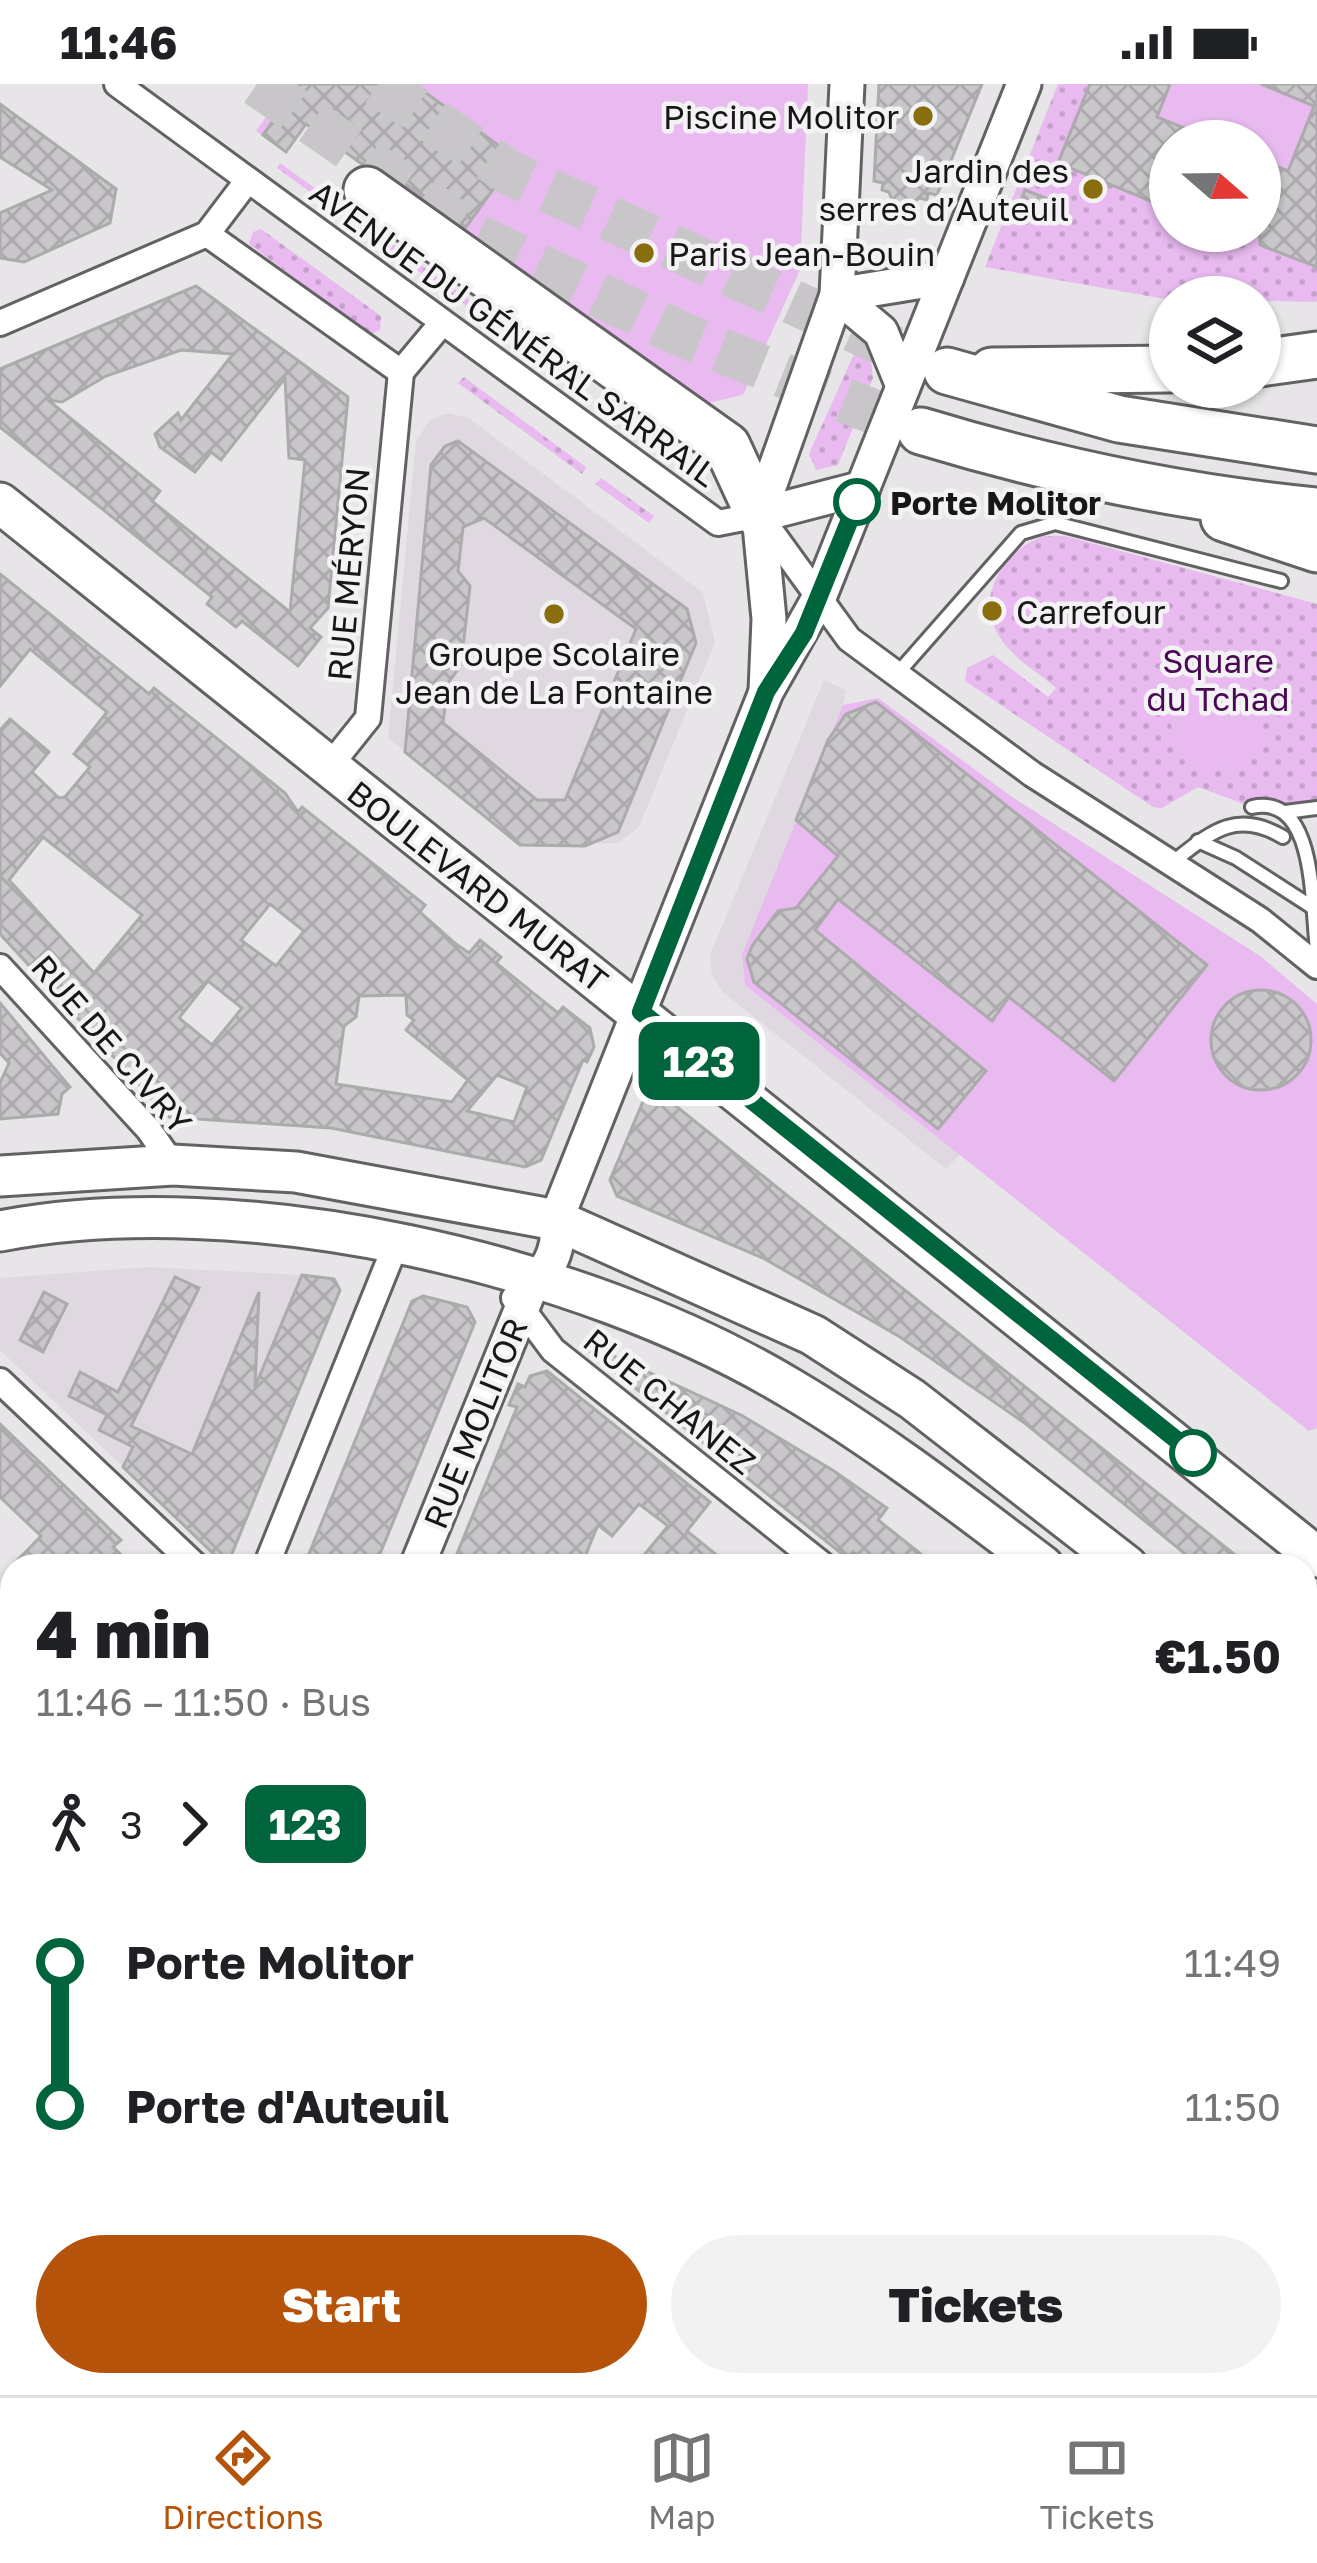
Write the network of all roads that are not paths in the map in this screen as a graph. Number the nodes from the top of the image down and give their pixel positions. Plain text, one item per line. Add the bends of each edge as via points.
1 (117, 84) edge
2 (847, 84) edge
3 (1024, 84) edge
4 (248, 180) junction
5 (368, 190) dead end
6 (207, 233) junction
7 (947, 277) junction
8 (837, 295) junction
9 (0, 323) edge
10 (442, 323) junction
11 (1317, 355) edge
12 (1281, 360) edge
13 (1149, 369) edge
14 (401, 372) junction
15 (903, 386) junction
16 (921, 431) tunnel mouth
17 (1317, 450) edge
18 (863, 488) junction
19 (1153, 492) junction
20 (0, 503) edge
21 (1317, 511) edge
22 (760, 515) junction
23 (1317, 549) edge
24 (1280, 581) dead end
25 (818, 600) junction
26 (896, 674) junction
27 (766, 692) junction
28 (328, 768) junction
29 (1252, 807) dead end
30 (1317, 808) edge
31 (1285, 812) junction
32 (1282, 837) dead end
33 (1198, 841) junction
34 (1173, 862) junction
35 (1312, 908) junction
36 (1317, 949) edge
37 (1317, 966) edge
38 (0, 967) edge
39 (641, 1012) junction
40 (173, 1166) junction
41 (0, 1176) edge
42 (556, 1220) junction
43 (0, 1231) edge
44 (396, 1244) junction
45 (527, 1294) junction
46 (0, 1381) edge
47 (1240, 1490) junction
48 (1317, 1519) edge
49 (183, 1554) edge
50 (271, 1554) edge
51 (422, 1554) edge
52 (809, 1554) edge
53 (1026, 1554) edge
54 (1112, 1554) edge
55 (1314, 1554) edge

1 - 4 street, AVENUE DU GÉNÉRAL SARRAIL
2 - 8 street
3 - 7 street
4 - 6 street
4 - 10 street, AVENUE DU GÉNÉRAL SARRAIL
5 - 22 highway via 727,446
6 - 9 street
6 - 14 street
7 - 8 street
7 - 15 street
8 - 15 street via 880,332
8 - 22 street
10 - 14 street
10 - 22 street, AVENUE DU GÉNÉRAL SARRAIL via 718,523
11 - 12 highway
13 - 17 highway via 947,371 1139,423
14 - 28 street, RUE MÉRYON via 368,718
15 - 18 street
16 - 19 highway
18 - 22 street
18 - 25 street
19 - 21 highway
19 - 23 highway
20 - 28 main road, BOULEVARD MURAT
22 - 25 street
22 - 27 street
24 - 26 lane via 1055,523 1021,533
25 - 26 street via 848,639
25 - 27 street
26 - 34 street via 1069,800
27 - 39 street, RUE MOLITOR
28 - 39 main road, BOULEVARD MURAT
29 - 31 lane
30 - 31 lane
31 - 35 lane via 1307,841
32 - 33 lane via 1258,822
33 - 34 lane
33 - 35 lane
34 - 37 street
35 - 36 lane
38 - 40 street, RUE DE CIVRY
39 - 42 street, RUE MOLITOR
39 - 47 main road, BOULEVARD MURAT
40 - 41 main road
40 - 42 main road via 296,1172
42 - 45 street, RUE MOLITOR via 542,1226
42 - 54 main road via 813,1335 912,1399
43 - 44 main road via 187,1220 292,1226
44 - 45 main road via 495,1268
44 - 50 street
45 - 51 street, RUE MOLITOR
45 - 52 street, RUE CHANEZ via 553,1350
45 - 53 main road via 665,1324 788,1387
46 - 49 street
47 - 48 main road, BOULEVARD MURAT
47 - 55 main road, BOULEVARD MURAT

